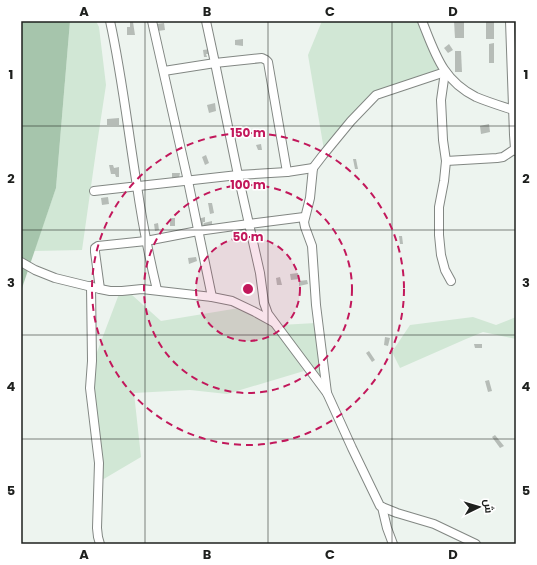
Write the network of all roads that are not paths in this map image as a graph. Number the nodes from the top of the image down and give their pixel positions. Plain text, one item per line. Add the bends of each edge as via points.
1 (110, 21) edge
2 (152, 21) edge
3 (206, 21) edge
4 (422, 21) edge
5 (510, 21) edge
6 (215, 63) junction
7 (164, 71) junction
8 (445, 72) junction
9 (515, 110) edge
10 (516, 150) edge
11 (446, 161) junction
12 (313, 168) junction
13 (287, 172) junction
14 (238, 175) junction
15 (188, 181) junction
16 (137, 186) junction
17 (94, 191) dead end
18 (304, 218) junction
19 (249, 224) junction
20 (198, 231) junction
21 (146, 241) junction
22 (21, 262) edge
23 (451, 281) dead end
24 (91, 286) junction
25 (100, 289) junction
26 (157, 290) junction
27 (212, 297) junction
28 (276, 324) junction
29 (327, 393) junction
30 (382, 507) junction
31 (100, 544) edge
32 (393, 544) edge
33 (476, 544) edge

1 - 16 street
2 - 7 street
3 - 6 street
4 - 8 street
5 - 9 street
6 - 7 street
6 - 13 street via 262,58 268,62
6 - 14 street
7 - 15 street
8 - 9 street via 459,86 476,97
8 - 11 street via 441,100
8 - 12 street via 376,95
9 - 10 street
10 - 11 street via 497,158
11 - 23 street via 439,207 439,235 441,255
12 - 13 street
12 - 18 street via 310,198
13 - 14 street
14 - 15 street
14 - 19 street
15 - 16 street
15 - 20 street
16 - 17 street
16 - 21 street
18 - 19 street
18 - 29 street via 312,246 316,305
19 - 20 street
19 - 28 street via 264,303
20 - 21 street
20 - 27 street
21 - 25 street via 95,248
21 - 26 street
22 - 24 street via 55,278
24 - 25 street
24 - 31 street via 90,388 99,463 97,528
25 - 26 street
26 - 27 street
27 - 28 street via 232,301
28 - 29 street
29 - 30 street
30 - 32 street
30 - 33 street via 434,524

